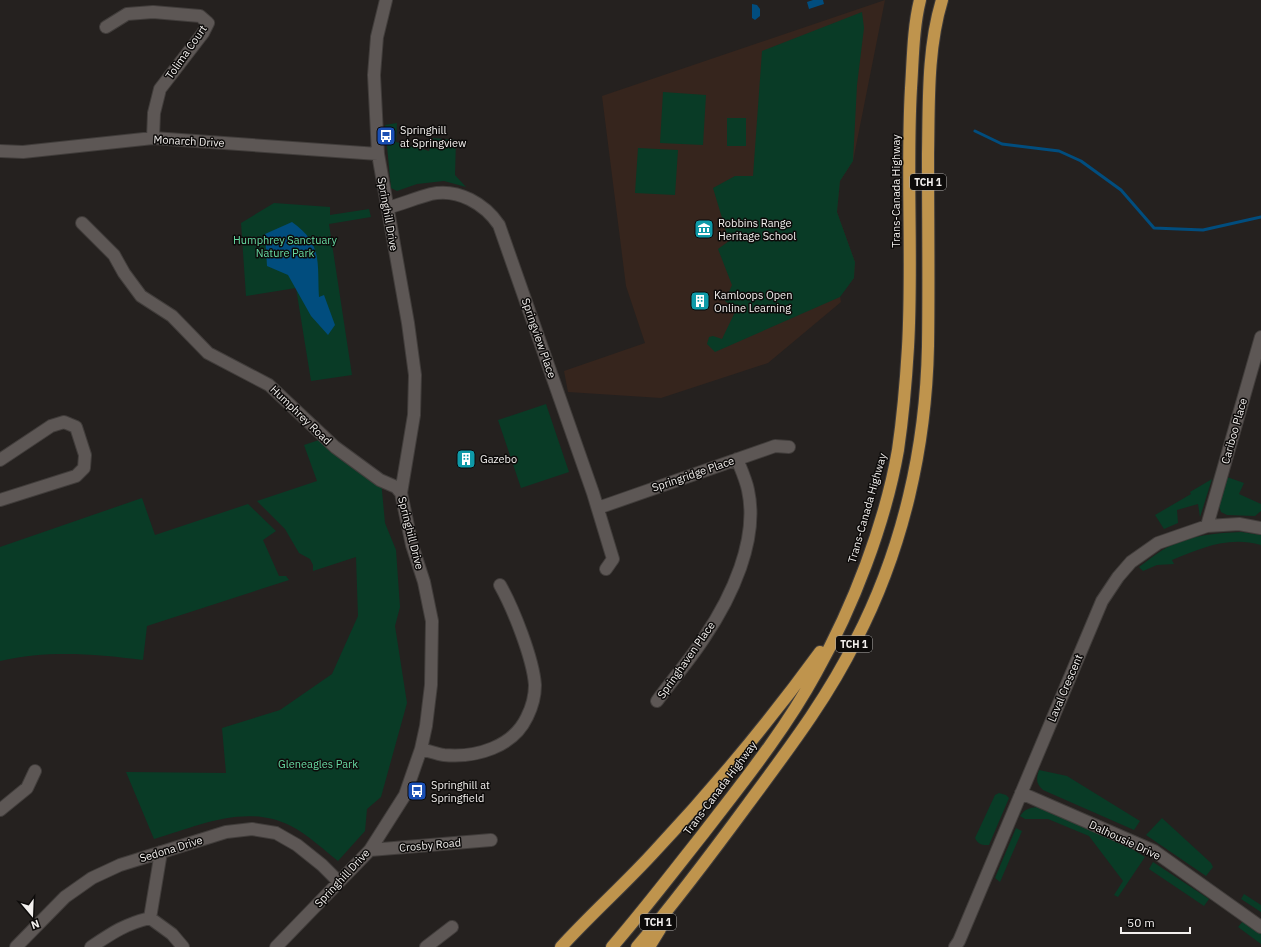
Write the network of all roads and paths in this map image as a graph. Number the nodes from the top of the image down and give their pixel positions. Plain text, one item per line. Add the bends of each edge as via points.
1 (386, 0) edge
2 (920, 0) edge
3 (942, 0) edge
4 (106, 27) dead end
5 (153, 138) junction
6 (0, 151) edge
7 (378, 154) junction
8 (387, 208) junction
9 (82, 223) dead end
10 (1261, 337) edge
11 (789, 447) dead end
12 (738, 459) junction
13 (0, 460) edge
14 (401, 494) junction
15 (0, 500) edge
16 (598, 508) junction
17 (1207, 526) junction
18 (1261, 528) edge
19 (606, 569) dead end
20 (500, 585) dead end
21 (838, 629) junction
22 (657, 701) dead end
23 (421, 749) junction
24 (35, 771) dead end
25 (1021, 792) junction
26 (0, 810) edge
27 (491, 840) dead end
28 (370, 850) junction
29 (161, 852) junction
30 (339, 882) junction
31 (679, 897) junction
32 (150, 918) junction
33 (452, 927) dead end
34 (1261, 927) edge
35 (16, 947) edge
36 (91, 947) edge
37 (183, 947) edge
38 (276, 947) edge
39 (426, 947) edge
40 (561, 947) edge
41 (612, 947) edge
42 (637, 947) edge
43 (649, 947) edge
44 (955, 947) edge

1 - 7 street, Springhill Drive via 377,37 375,68
2 - 21 highway, Trans-Canada Highway / TCH 1 via 912,64 909,120 908,345 898,444 873,545
3 - 31 highway, TCH 1 via 937,16 931,66 928,122 928,340 925,405 917,461 899,532 876,596 856,640 830,686 806,725
4 - 5 street, Tolima Court via 127,14 153,12 200,16 208,23 160,89 154,113
5 - 6 street, Monarch Drive via 23,152
5 - 7 street, Monarch Drive
7 - 8 street, Springhill Drive
8 - 14 street, Springhill Drive via 415,375 414,415
8 - 16 street, Springview Place via 432,194 444,193 465,197 481,204 491,213 499,226
9 - 14 street, Humphrey Road via 114,255 141,296 172,316 208,353 269,385 335,447 380,480 396,487
10 - 17 street, Cariboo Place
11 - 12 street, Springridge Place via 775,446
12 - 16 street, Springridge Place
12 - 22 street, Springhaven Place via 748,491 751,520 747,548 721,609 704,639
13 - 15 street via 51,426 64,422 76,427 85,455 84,468 76,476
14 - 23 street, Springhill Drive via 432,621 431,685
16 - 19 street, Springview Place via 613,559
17 - 18 street, Laval Crescent via 1239,524
17 - 25 street, Laval Crescent via 1158,543 1131,562 1118,577 1102,600
20 - 23 street via 510,602 532,666 535,686 532,706 522,727 500,746 475,754 444,755
21 - 40 highway via 718,784
21 - 41 highway, Trans-Canada Highway / TCH 1 via 817,672 791,714 718,814
23 - 28 street, Springhill Drive via 405,795
24 - 26 street via 27,788
25 - 34 street, Dalhousie Drive via 1154,851
25 - 44 street, Laval Crescent
27 - 28 street, Crosby Road
28 - 30 street, Springhill Drive
29 - 30 street, Sedona Drive via 226,832 252,829 276,833 297,845
29 - 32 street
29 - 35 street, Sedona Drive via 120,865 92,878 65,897
30 - 38 street, Springhill Drive
31 - 42 highway, TCH 1
31 - 43 highway
32 - 36 street via 118,928
32 - 37 street via 172,934
33 - 39 street

